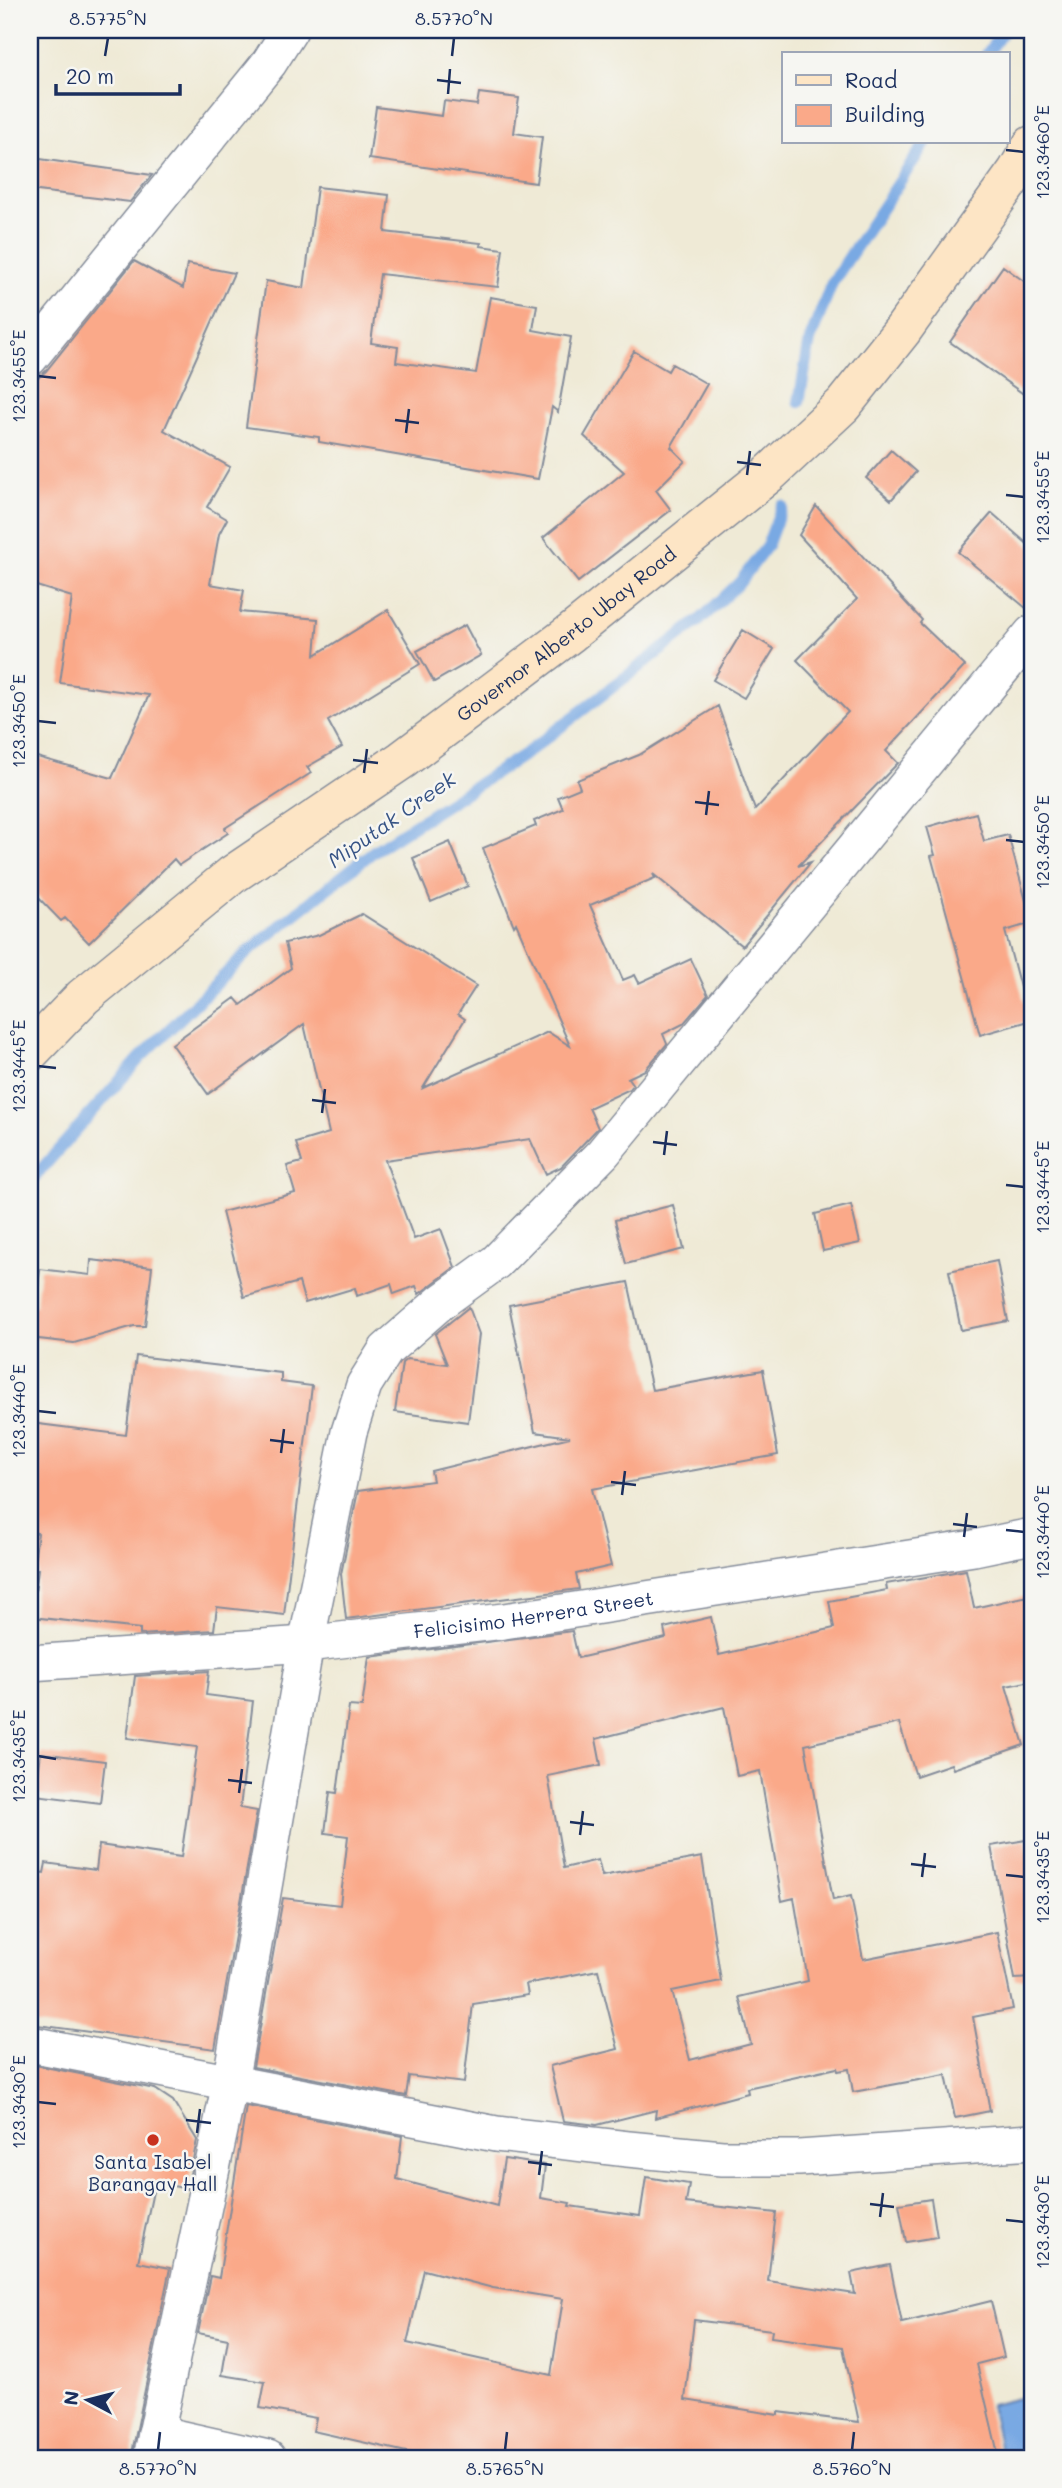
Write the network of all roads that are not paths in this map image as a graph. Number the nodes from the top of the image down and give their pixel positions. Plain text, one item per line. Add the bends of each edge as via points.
1 (290, 30) edge
2 (1032, 145) edge
3 (30, 358) edge
4 (1032, 633) edge
5 (30, 1052) edge
6 (1032, 1536) edge
7 (306, 1644) junction
8 (30, 1663) edge
9 (30, 2044) edge
10 (230, 2083) junction
11 (1032, 2142) edge
12 (154, 2446) edge
13 (268, 2458) edge

1 - 3 street via 269,63
2 - 5 main road, Governor Alberto Ubay Road via 902,331 843,405 779,464 570,633 402,760 232,875 83,997
4 - 7 street via 603,1153 496,1262 386,1350 364,1385 349,1432
6 - 7 street, Felicisimo Herrera Street via 504,1621
7 - 8 street, Felicisimo Herrera Street
7 - 10 street
9 - 10 street
10 - 11 street via 496,2134 722,2158 799,2158
10 - 12 street
12 - 13 street

